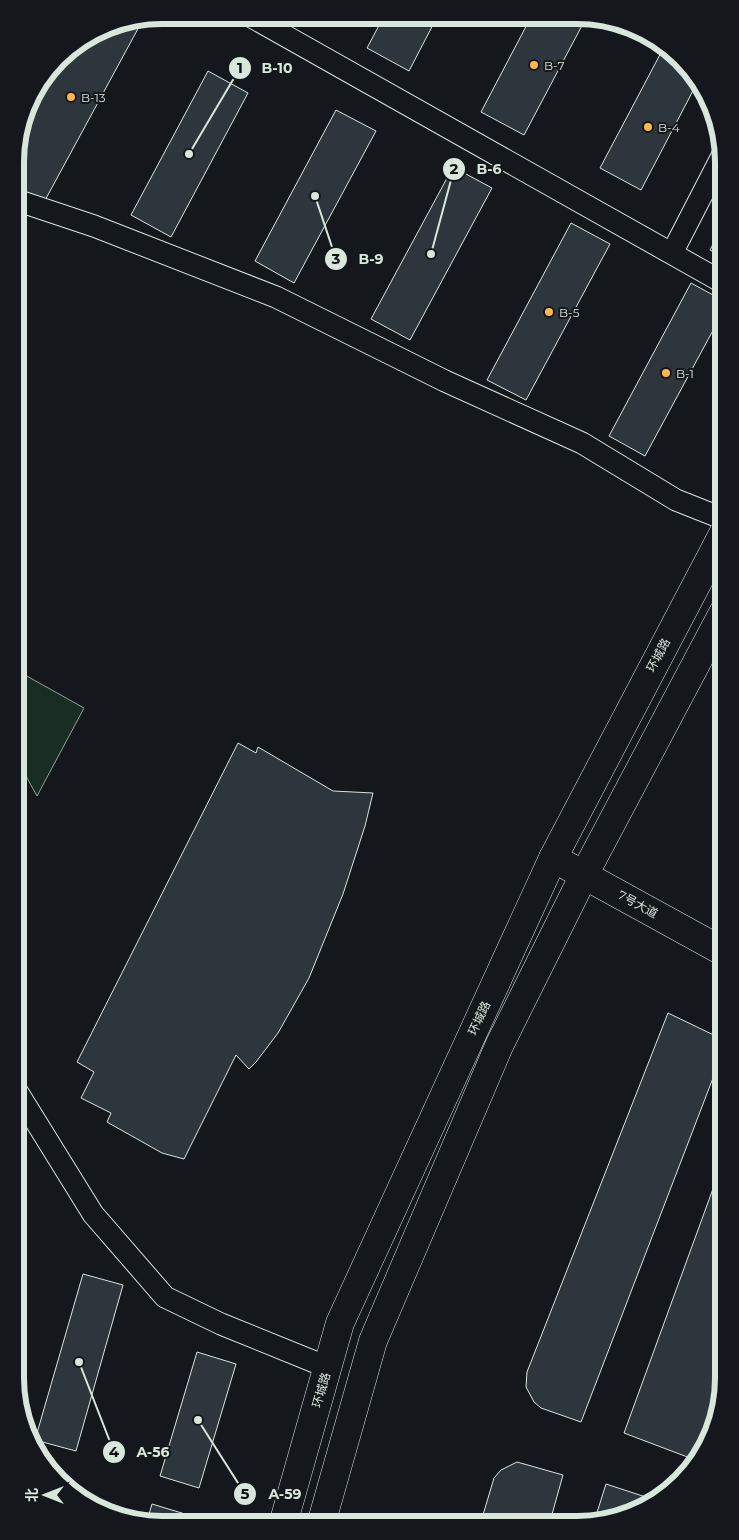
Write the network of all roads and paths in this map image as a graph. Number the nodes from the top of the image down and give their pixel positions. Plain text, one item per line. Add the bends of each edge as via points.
1 (264, 24) edge
2 (715, 170) edge
3 (24, 203) edge
4 (672, 253) junction
5 (715, 277) edge
6 (715, 515) edge
7 (715, 549) edge
8 (715, 628) edge
9 (553, 858) junction
10 (584, 875) junction
11 (715, 947) edge
12 (24, 1103) edge
13 (327, 1367) junction
14 (285, 1516) edge
15 (323, 1516) edge

1 - 4 street
2 - 4 street
3 - 6 street via 94,226 276,297 445,381 582,443 676,500
4 - 5 street
7 - 9 main road, 环城路
8 - 10 main road
9 - 10 main road, 7号大道
9 - 13 main road, 环城路 via 340,1322
10 - 11 main road, 7号大道
10 - 15 main road via 499,1046 373,1341
12 - 13 street via 93,1214 165,1297 220,1324
13 - 14 main road, 环城路

